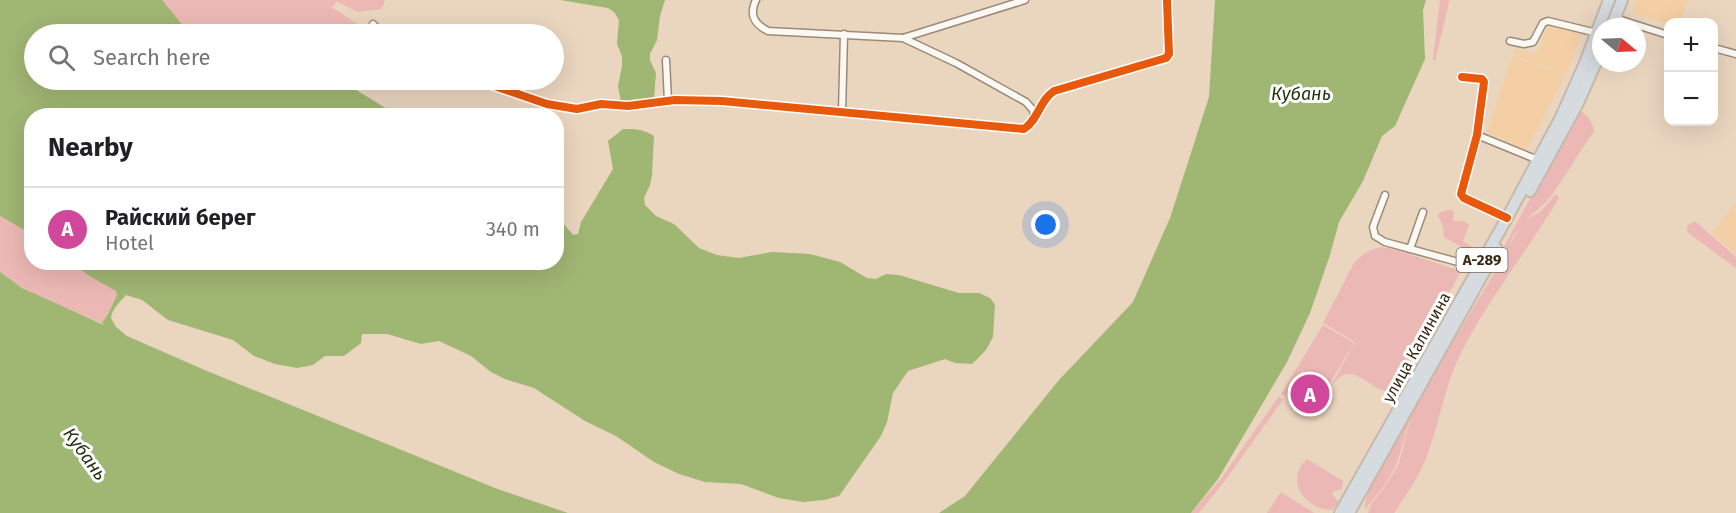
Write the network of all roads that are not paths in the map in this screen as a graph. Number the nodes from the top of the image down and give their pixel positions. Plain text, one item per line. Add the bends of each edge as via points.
1 (756, 0) edge
2 (1025, 0) edge
3 (1167, 0) edge
4 (1609, 0) edge
5 (1622, 0) edge
6 (1602, 18) edge
7 (1615, 18) edge
8 (1646, 30) edge
9 (1592, 32) edge
10 (844, 34) junction
11 (1664, 34) edge
12 (903, 38) junction
13 (1510, 41) dead end
14 (1718, 49) edge
15 (1736, 54) edge
16 (666, 60) dead end
17 (1592, 60) edge
18 (1592, 64) edge
19 (1462, 77) dead end
20 (506, 90) edge
21 (668, 101) junction
22 (842, 112) junction
23 (1034, 119) junction
24 (1477, 135) junction
25 (1538, 160) junction
26 (1385, 195) dead end
27 (1424, 212) dead end
28 (1507, 218) junction
29 (1410, 249) junction
30 (1477, 270) junction
31 (1340, 513) edge
32 (1349, 513) edge

1 - 10 street via 753,17 768,31
2 - 12 street
3 - 23 street via 1166,58 1054,91
4 - 6 highway, улица Калинина / А-289
5 - 7 highway
8 - 11 street
9 - 13 street via 1548,21 1533,42
10 - 12 street
10 - 22 street
12 - 23 street via 1026,102
14 - 15 street
16 - 21 street
17 - 25 highway, улица Калинина / А-289
18 - 32 highway, улица Калинина / А-289 via 1566,124
19 - 24 street via 1484,82
20 - 21 street via 577,109
21 - 22 street
22 - 23 street via 1024,129
24 - 25 street
24 - 28 street via 1461,194
25 - 28 highway, улица Калинина / А-289
26 - 29 street via 1373,227 1375,236
27 - 29 street
28 - 30 highway, улица Калинина / А-289
29 - 30 street
30 - 31 highway, улица Калинина / А-289

